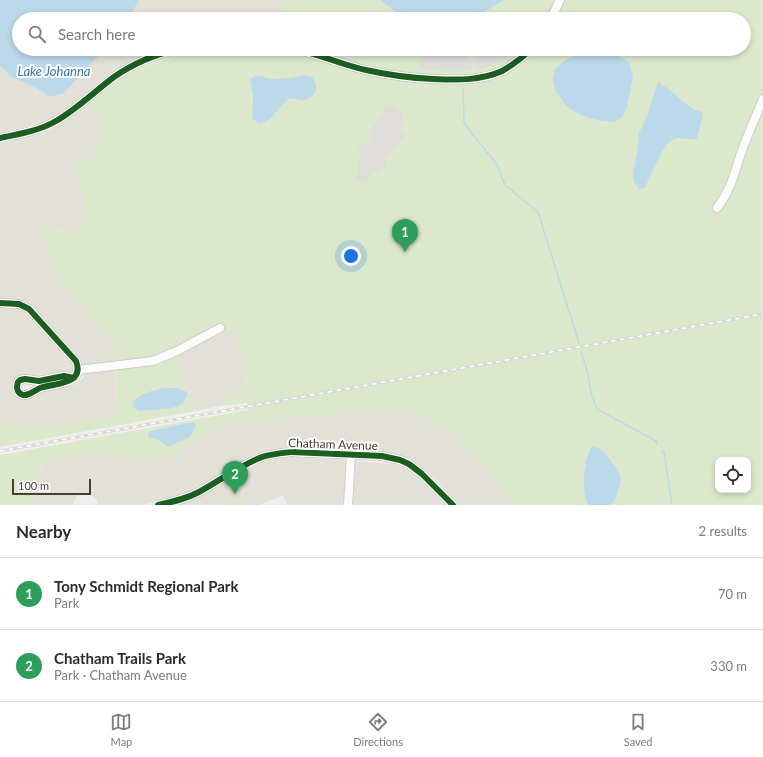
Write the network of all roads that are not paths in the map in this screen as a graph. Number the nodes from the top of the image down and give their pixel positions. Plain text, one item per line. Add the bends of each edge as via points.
1 (560, 0) edge
2 (554, 12) edge
3 (154, 56) edge
4 (318, 56) edge
5 (524, 56) edge
6 (763, 99) edge
7 (0, 138) edge
8 (717, 208) dead end
9 (0, 303) edge
10 (220, 328) dead end
11 (78, 370) junction
12 (74, 378) junction
13 (351, 455) junction
14 (158, 505) edge
15 (348, 505) edge
16 (454, 505) edge

1 - 2 street
3 - 7 street via 115,76 54,122
4 - 5 street via 365,70 408,78 459,80 480,78 502,70
6 - 8 street via 743,146 731,185
9 - 11 street via 19,304 29,309 76,361
10 - 11 street via 153,361
11 - 12 street
12 - 12 street via 64,376 39,380 22,379 18,382 17,388 20,393 26,395
13 - 14 street, Chatham Avenue via 292,452 270,455 251,462 187,497
13 - 15 street
13 - 16 street, Chatham Avenue via 382,456 409,464

